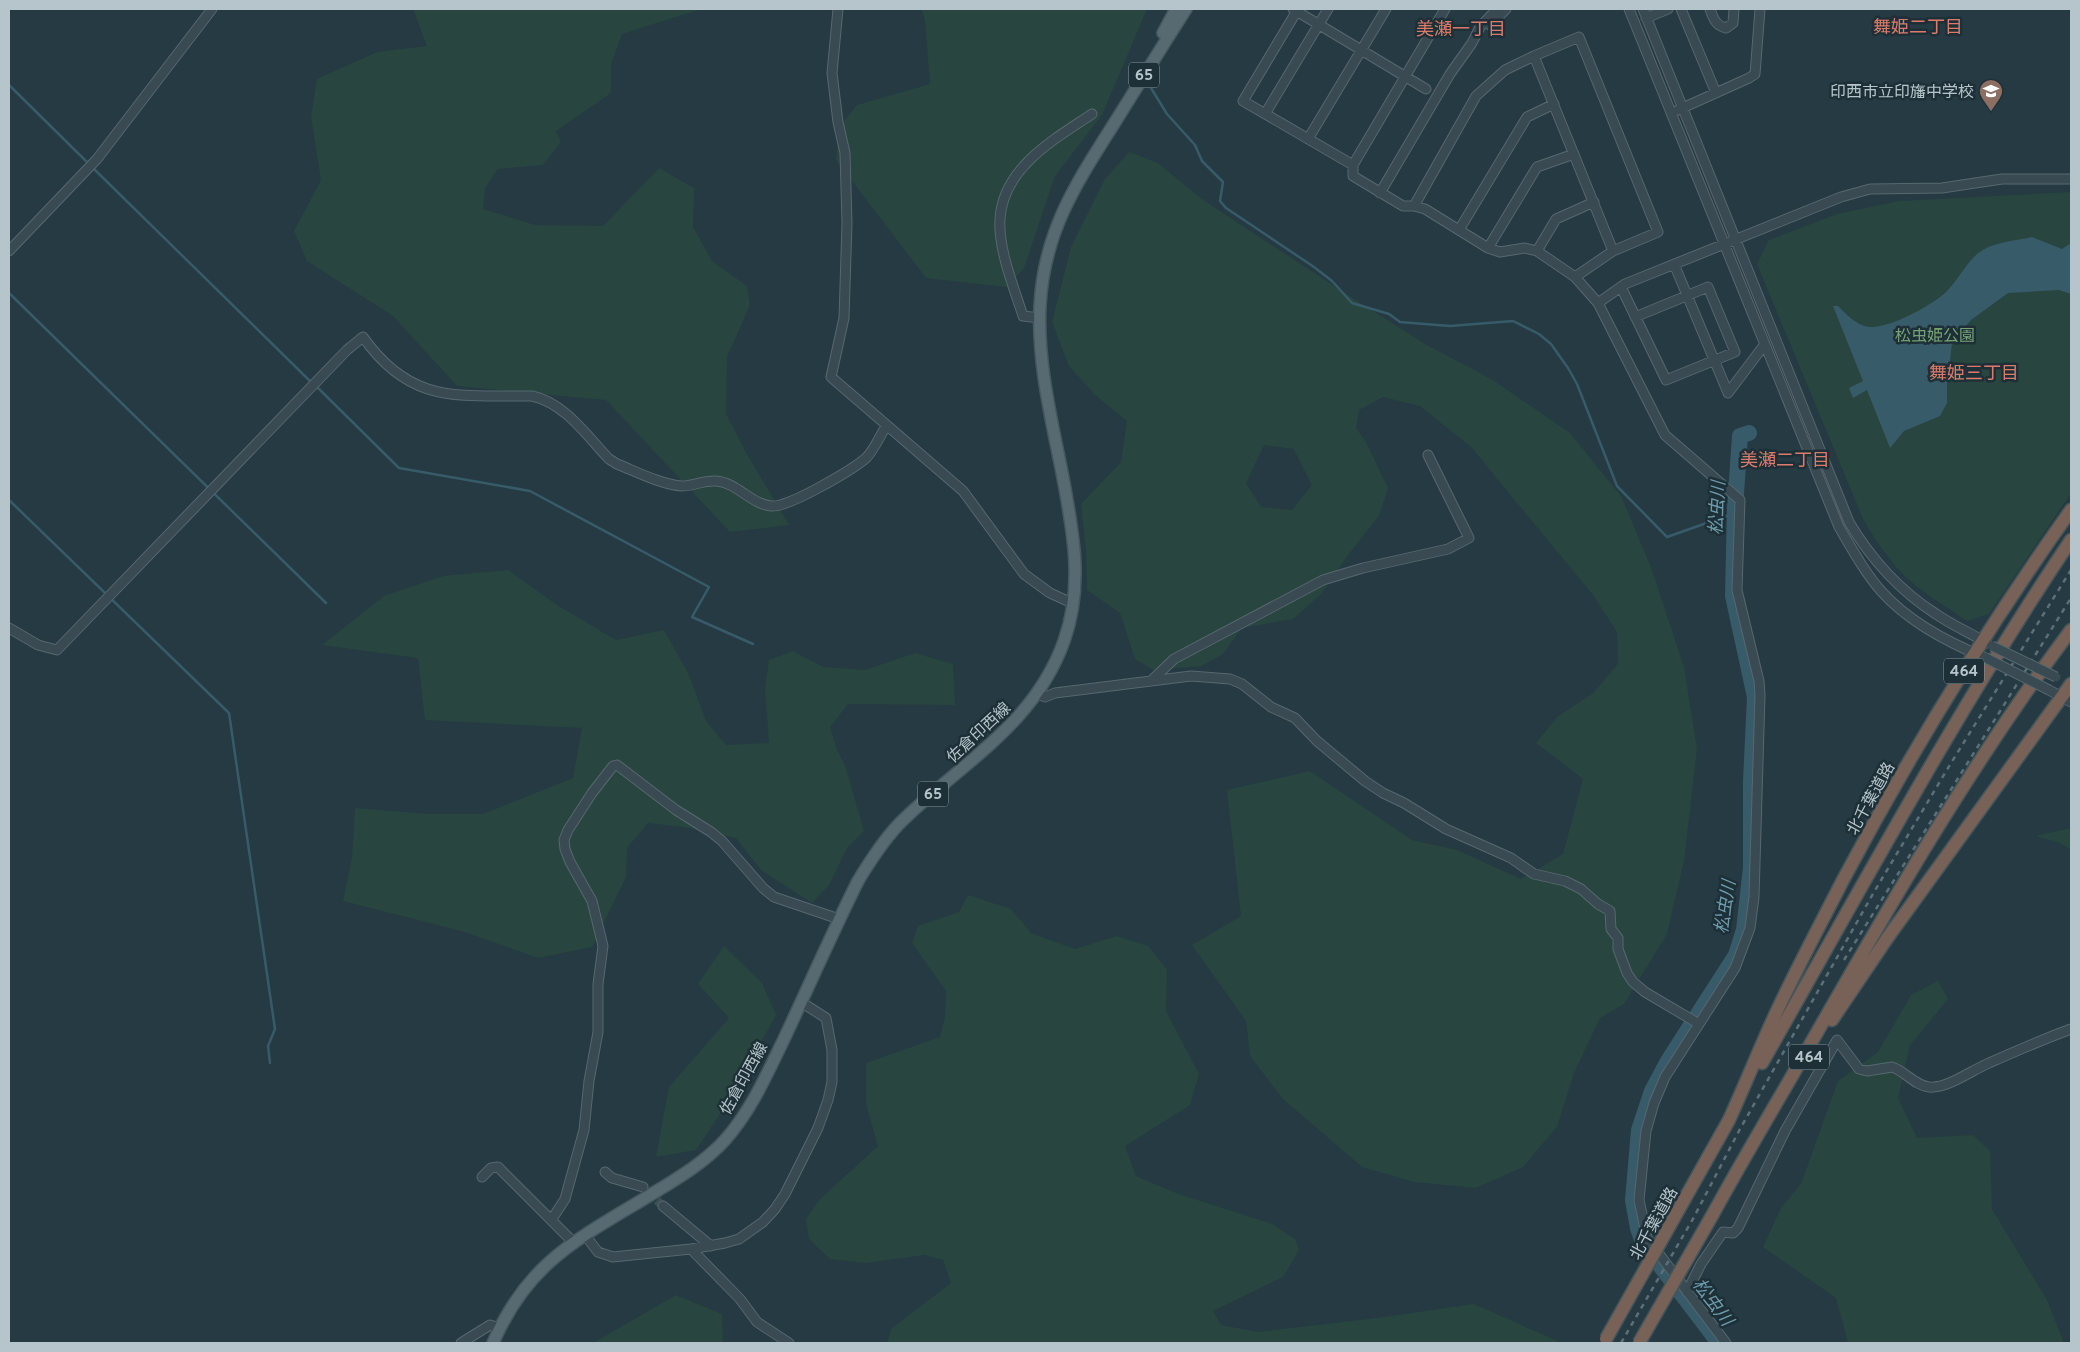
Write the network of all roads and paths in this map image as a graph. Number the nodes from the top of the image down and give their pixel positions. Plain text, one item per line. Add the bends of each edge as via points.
1 (212, 9) edge
2 (838, 9) edge
3 (1176, 9) edge
4 (1186, 9) edge
5 (1328, 9) edge
6 (1386, 9) edge
7 (1445, 9) edge
8 (1496, 9) edge
9 (1506, 9) edge
10 (1629, 9) edge
11 (1668, 9) edge
12 (1681, 9) edge
13 (1710, 9) edge
14 (1734, 9) edge
15 (1760, 9) edge
16 (1296, 10) edge
17 (1644, 13) edge
18 (1319, 25) junction
19 (1472, 43) junction
20 (1361, 50) junction
21 (1534, 56) junction
22 (1405, 77) junction
23 (1426, 89) dead end
24 (1716, 93) junction
25 (1554, 104) junction
26 (1682, 108) junction
27 (1671, 113) junction
28 (1092, 114) dead end
29 (1264, 114) junction
30 (1308, 139) junction
31 (1102, 141) junction
32 (1574, 154) junction
33 (1353, 165) junction
34 (2071, 179) edge
35 (1380, 193) junction
36 (1594, 202) junction
37 (1414, 206) junction
38 (1459, 230) junction
39 (1735, 240) junction
40 (1724, 244) junction
41 (1488, 248) junction
42 (1613, 250) junction
43 (9, 251) edge
44 (1537, 252) junction
45 (1674, 264) junction
46 (1575, 277) junction
47 (1621, 287) junction
48 (1687, 295) junction
49 (1598, 303) junction
50 (1635, 317) junction
51 (1040, 318) junction
52 (1764, 344) junction
53 (1715, 360) junction
54 (886, 426) junction
55 (1428, 455) dead end
56 (2071, 510) edge
57 (2071, 540) edge
58 (1074, 604) junction
59 (9, 628) edge
60 (2071, 630) edge
61 (1987, 643) junction
62 (1981, 656) junction
63 (1152, 680) junction
64 (2071, 685) edge
65 (1038, 694) junction
66 (2067, 700) edge
67 (839, 919) junction
68 (801, 1002) junction
69 (1700, 1024) junction
70 (2071, 1029) edge
71 (1729, 1120) junction
72 (605, 1172) dead end
73 (482, 1177) dead end
74 (1733, 1178) junction
75 (643, 1187) tunnel mouth
76 (664, 1206) tunnel mouth
77 (552, 1220) junction
78 (585, 1235) junction
79 (572, 1242) junction
80 (711, 1246) junction
81 (691, 1249) junction
82 (1687, 1292) junction
83 (500, 1328) junction
84 (1605, 1341) edge
85 (461, 1343) edge
86 (493, 1343) edge
87 (789, 1343) edge
88 (1639, 1343) edge
89 (1726, 1343) edge

1 - 43 street via 97,159
2 - 54 street via 832,73 845,153 847,223 844,318 831,377
3 - 31 main road, 佐倉印西線 / 65 via 1110,121
4 - 31 main road, 佐倉印西線 / 65
5 - 18 street
6 - 20 street
7 - 22 street
8 - 19 street via 1480,27
9 - 19 street
10 - 27 street
11 - 17 street
12 - 24 street
13 - 14 street via 1714,21 1726,28 1733,23
15 - 24 street via 1755,74
16 - 18 street
16 - 29 street via 1242,102
17 - 26 street
18 - 20 street
18 - 29 street
19 - 35 street via 1450,74
20 - 22 street
20 - 30 street
21 - 25 street
21 - 37 street via 1505,70 1476,96
21 - 42 street via 1579,37 1658,232
22 - 23 street
22 - 33 street
24 - 26 street
25 - 32 street
25 - 38 street via 1527,117
26 - 27 street
26 - 39 street
27 - 40 street
28 - 51 street via 1055,139 1022,168 1005,192 1000,220 1003,246 1023,316
29 - 30 street
30 - 33 street
31 - 51 main road, 佐倉印西線 / 65 via 1072,191 1055,230 1046,259
32 - 36 street
32 - 41 street via 1537,167
33 - 35 street via 1353,176
34 - 39 street via 2002,179 1942,188 1870,189 1841,197
35 - 37 street via 1403,206
36 - 42 street
36 - 44 street via 1556,219
37 - 38 street via 1426,209
38 - 41 street
39 - 40 street
39 - 61 street via 1845,512 1862,543 1876,562 1911,596
40 - 45 street
40 - 52 street
41 - 44 street via 1500,252 1526,248
42 - 46 street
44 - 46 street
45 - 47 street
45 - 48 street
46 - 49 street
47 - 49 street
47 - 50 street
48 - 50 street
48 - 53 street
48 - 53 street via 1708,287 1735,352
49 - 69 street via 1665,435 1740,500 1737,590 1760,695 1754,896 1750,928 1736,968
50 - 53 street via 1666,380
51 - 58 main road, 佐倉印西線 / 65 via 1042,361 1075,546
52 - 53 street via 1728,393
52 - 62 street via 1839,527 1865,569 1901,610 1932,631
54 - 58 street via 963,491 1024,574 1050,593
54 - 59 street via 867,457 820,487 773,507 724,482 676,485 617,464 608,459 567,414 544,399 453,395 414,385 388,365 363,337 57,650 38,645
55 - 63 street via 1469,538 1448,550 1323,580 1174,659
56 - 61 highway, 北千葉道路 / 464 via 2027,572
57 - 71 highway, 北千葉道路 / 464 via 2021,616
58 - 65 main road, 佐倉印西線 / 65 via 1064,641
60 - 74 highway, 464 via 1922,853
61 - 62 highway, 北千葉道路 / 464
61 - 64 street, bridge
62 - 66 street, bridge
62 - 71 highway, 北千葉道路 / 464 via 1938,712 1866,838 1775,1014
63 - 65 street via 1045,697
63 - 69 street via 1191,676 1230,679 1242,684 1272,707 1295,718 1317,741 1384,793 1446,829 1511,858 1534,874 1565,881 1581,889 1610,911 1611,929 1618,938 1618,949 1633,982
64 - 66 highway, 464
65 - 67 main road, 佐倉印西線 / 65 via 992,744 898,826 866,868
66 - 74 highway, 464 via 1888,937 1814,1047 1755,1151
67 - 68 main road, 佐倉印西線 / 65
67 - 77 street via 774,897 722,841 613,766 582,808 564,840 564,849 592,901 603,946 597,990 598,1032 584,1130 565,1199
68 - 78 main road, 佐倉印西線 / 65 via 761,1085 725,1140 691,1170
68 - 80 street via 819,1012 829,1026 832,1082 818,1128 775,1209 739,1239
69 - 82 street via 1665,1076 1654,1103 1646,1131 1639,1200 1647,1238
70 - 82 street via 1933,1087 1915,1082 1892,1067 1859,1069 1837,1040 1785,1131 1738,1228 1733,1233 1723,1232
71 - 84 highway, 北千葉道路 / 464, bridge
72 - 75 street via 612,1178
73 - 77 street via 498,1166
74 - 88 highway, 464, bridge
76 - 80 street
77 - 79 street
78 - 79 main road, 佐倉印西線 / 65
78 - 81 street via 598,1252 613,1257
79 - 83 main road, 佐倉印西線 / 65 via 536,1274
80 - 81 street
81 - 87 street via 757,1322
82 - 89 street
83 - 85 street via 490,1325
83 - 86 main road, 佐倉印西線 / 65

